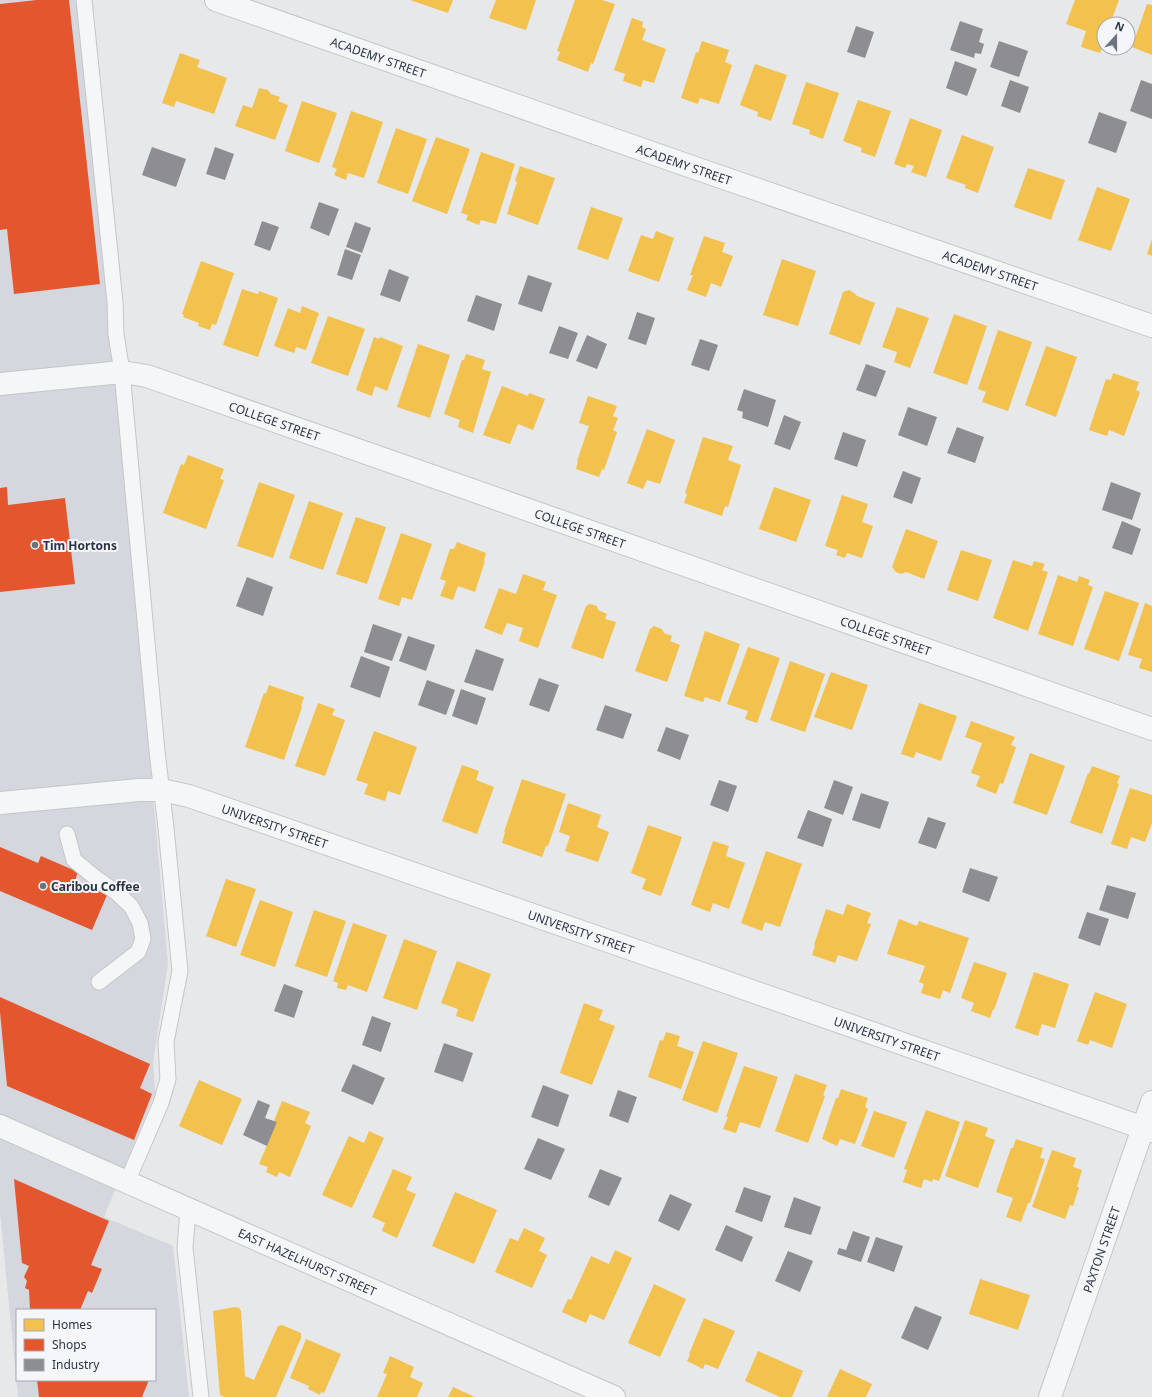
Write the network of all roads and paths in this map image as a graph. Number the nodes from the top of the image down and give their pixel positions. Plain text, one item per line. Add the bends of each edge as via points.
1 (84, 0) edge
2 (216, 0) edge
3 (1152, 326) edge
4 (122, 372) junction
5 (0, 384) edge
6 (1152, 729) edge
7 (161, 790) junction
8 (0, 803) edge
9 (67, 834) dead end
10 (99, 982) dead end
11 (1152, 1102) edge
12 (0, 1126) edge
13 (1148, 1129) edge
14 (127, 1182) junction
15 (188, 1210) junction
16 (201, 1397) edge
17 (614, 1397) edge
18 (1050, 1397) edge

1 - 4 lane via 115,302 116,334
2 - 3 street, ACADEMY STREET
4 - 5 street, COLLEGE STREET
4 - 6 street, COLLEGE STREET via 147,376
4 - 7 lane
7 - 8 street, UNIVERSITY STREET
7 - 13 street, UNIVERSITY STREET via 189,796
7 - 14 lane via 180,971 166,1042 168,1079
9 - 10 lane via 74,860 131,906 140,923 143,939 138,952
11 - 13 street, PAXTON STREET
12 - 14 street, EAST HAZELHURST STREET
13 - 18 street, PAXTON STREET
14 - 15 street, EAST HAZELHURST STREET
15 - 16 lane via 185,1248
15 - 17 street, EAST HAZELHURST STREET

